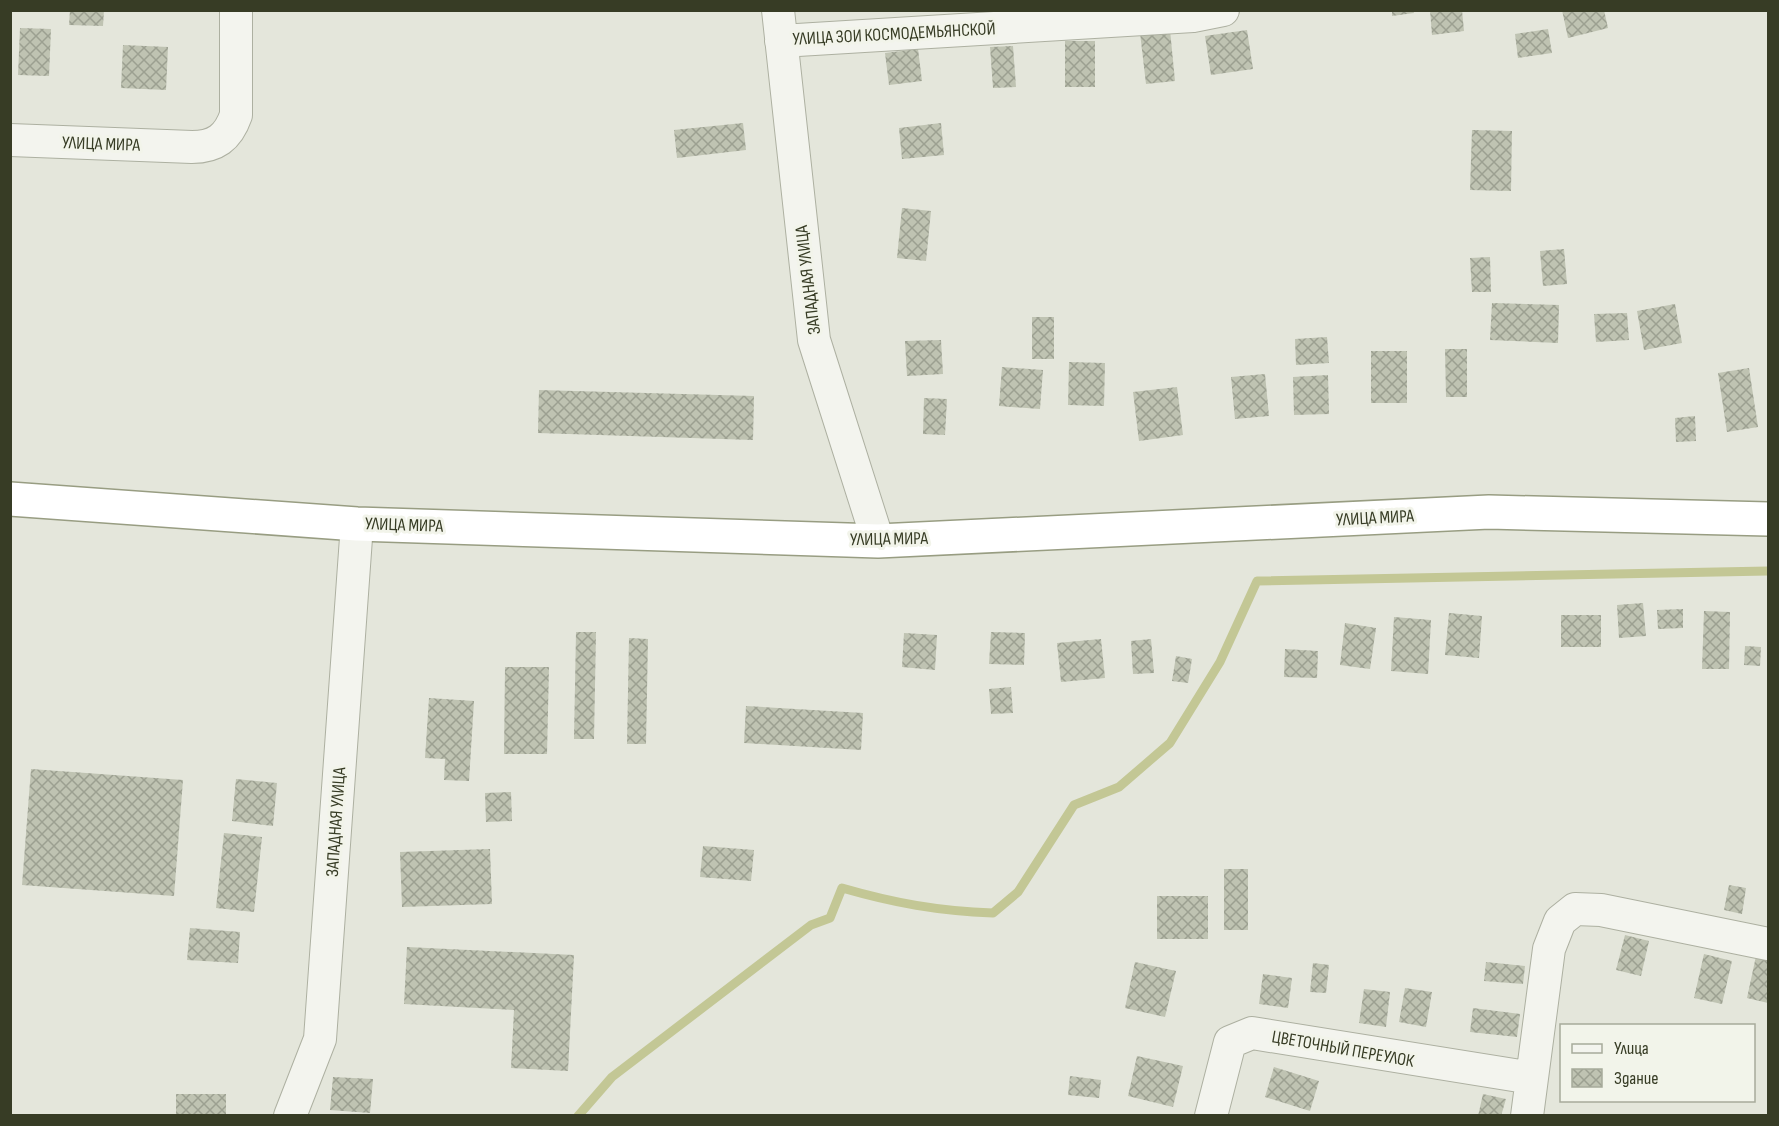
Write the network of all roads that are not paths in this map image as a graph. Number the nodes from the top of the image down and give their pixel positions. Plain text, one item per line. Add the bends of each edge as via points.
1 (236, 10) edge
2 (1223, 10) edge
3 (780, 26) edge
4 (10, 140) edge
5 (10, 499) edge
6 (1768, 519) edge
7 (357, 524) junction
8 (878, 541) junction
9 (1768, 944) edge
10 (1532, 1078) junction
11 (290, 1116) edge
12 (1211, 1116) edge
13 (1527, 1116) edge

1 - 4 street, УЛИЦА МИРА via 236,104 232,126 225,136 206,147
2 - 3 street, УЛИЦА ЗОИ КОСМОДЕМЬЯНСКОЙ via 1193,16
3 - 8 street, ЗАПАДНАЯ УЛИЦА via 814,340
5 - 7 highway, УЛИЦА МИРА
6 - 8 highway, УЛИЦА МИРА via 1489,512
7 - 8 highway, УЛИЦА МИРА
7 - 11 street, ЗАПАДНАЯ УЛИЦА via 320,1039
9 - 10 street via 1601,910 1575,909 1560,921 1549,949
10 - 12 street, ЦВЕТОЧНЫЙ ПЕРЕУЛОК via 1252,1033 1230,1042
10 - 13 street

